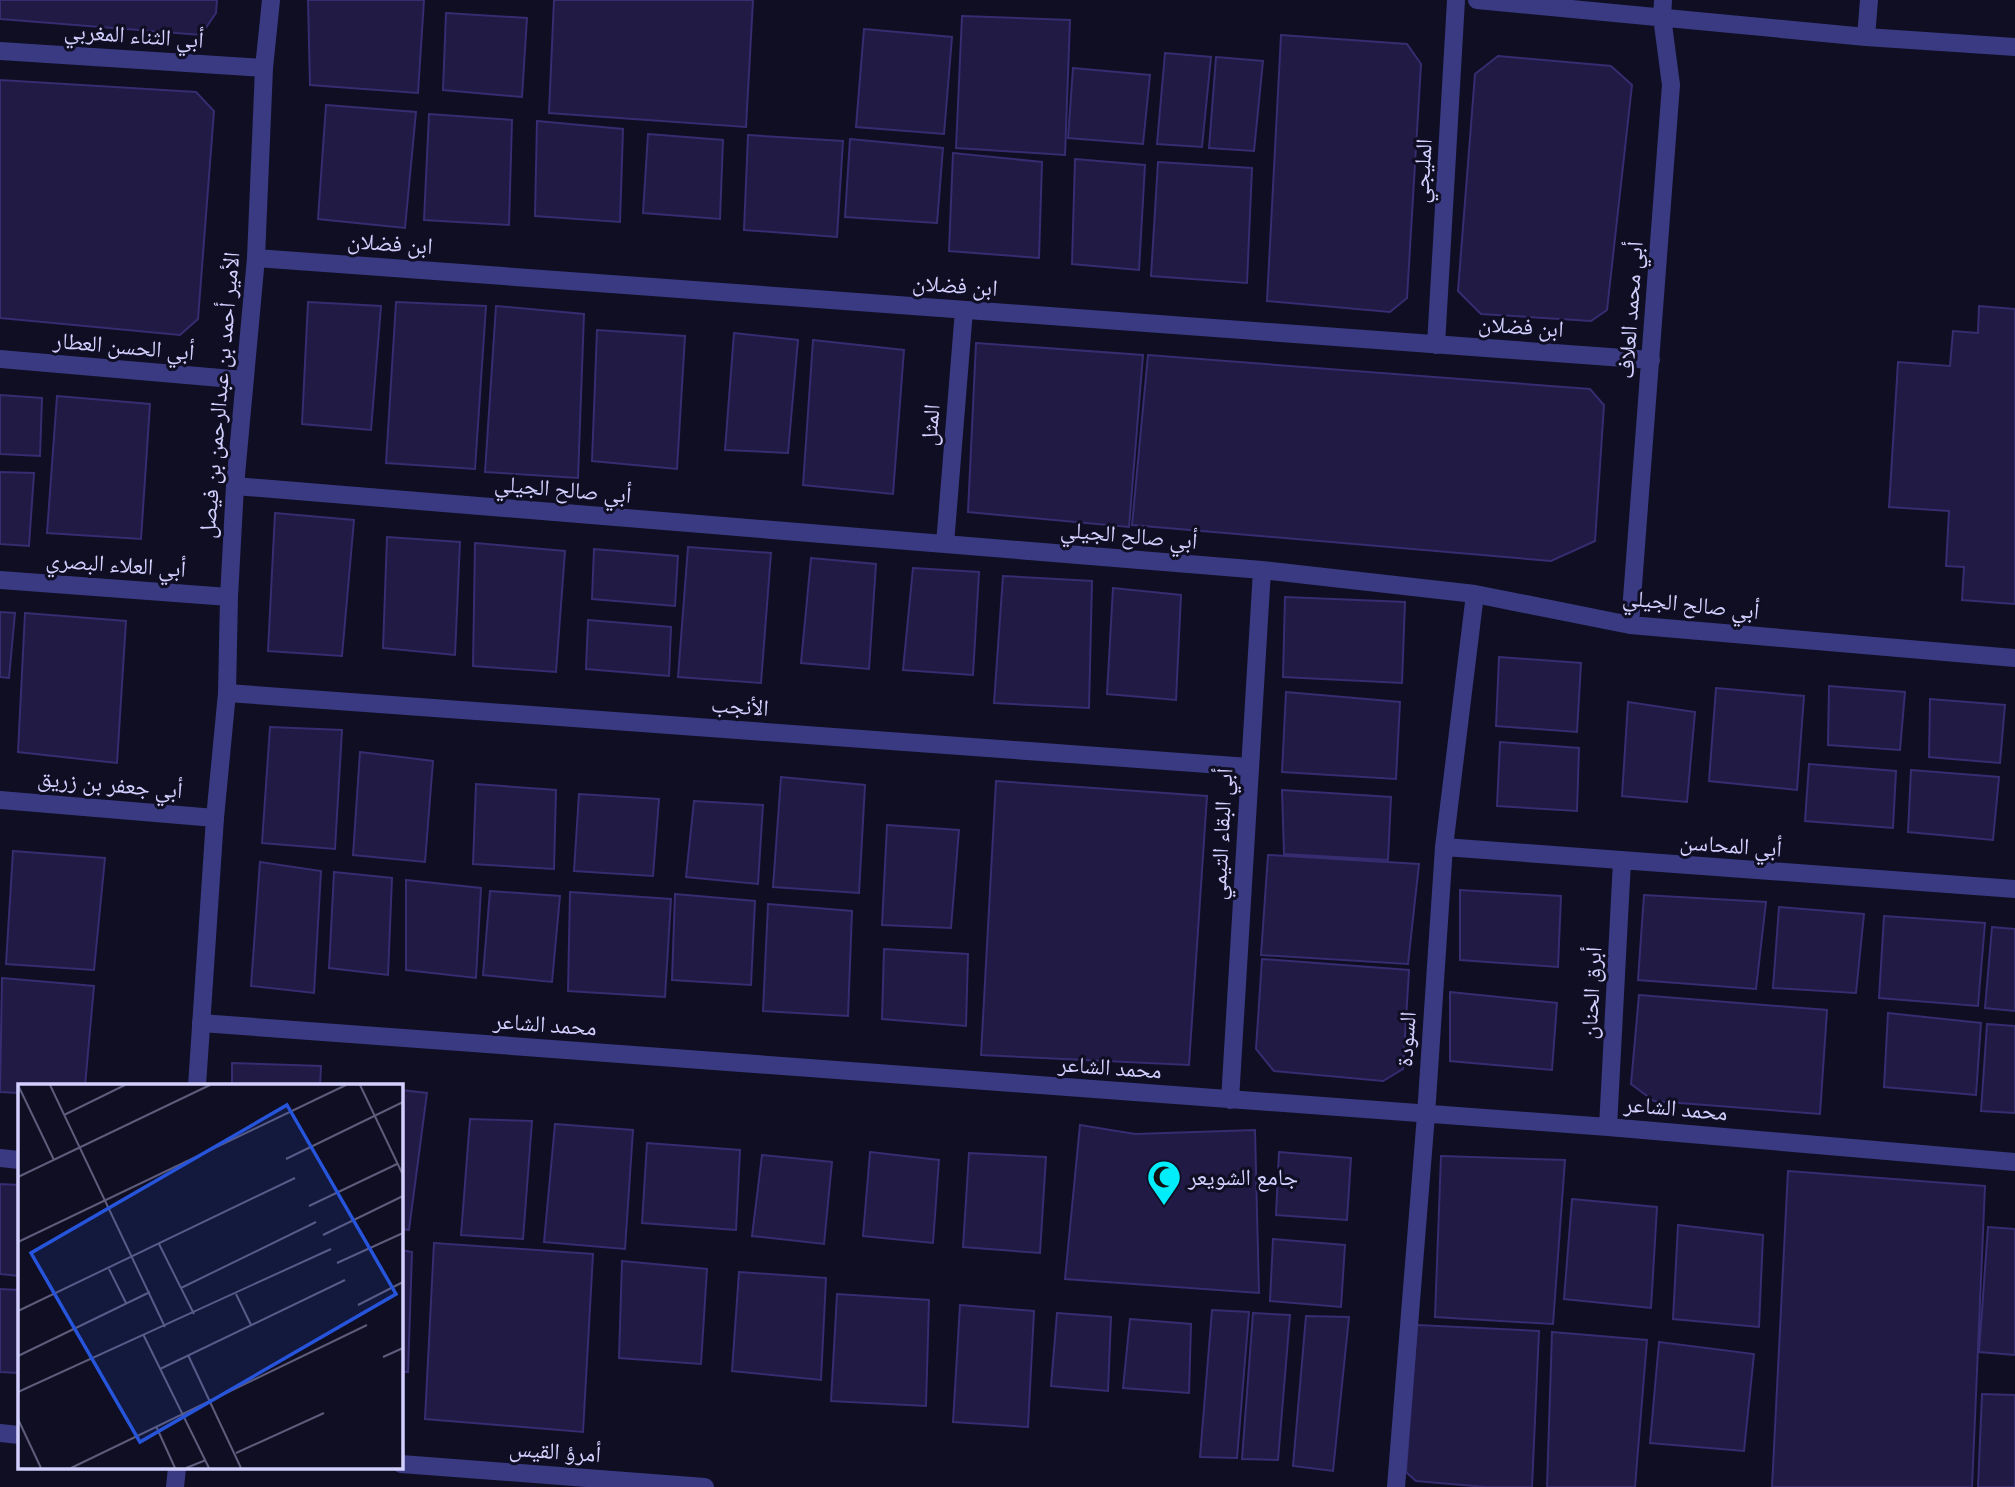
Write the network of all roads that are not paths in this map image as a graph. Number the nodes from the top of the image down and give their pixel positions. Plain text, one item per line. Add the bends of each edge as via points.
1 (271, 0) edge
2 (1456, 0) edge
3 (1477, 0) edge
4 (1869, 0) edge
5 (1662, 8) edge
6 (1866, 37) junction
7 (2015, 47) edge
8 (0, 51) edge
9 (264, 68) junction
10 (256, 258) junction
11 (964, 310) junction
12 (1436, 345) junction
13 (0, 359) edge
14 (1651, 360) junction
15 (244, 380) junction
16 (235, 486) junction
17 (945, 544) junction
18 (1262, 570) junction
19 (0, 580) edge
20 (1475, 594) junction
21 (229, 597) junction
22 (1630, 625) junction
23 (2015, 658) edge
24 (227, 693) junction
25 (1249, 767) junction
26 (0, 800) edge
27 (215, 818) junction
28 (1444, 846) junction
29 (1622, 861) junction
30 (2015, 889) edge
31 (201, 1023) junction
32 (197, 1084) edge
33 (1230, 1100) junction
34 (1426, 1115) junction
35 (1608, 1127) junction
36 (0, 1158) edge
37 (18, 1160) edge
38 (2015, 1162) edge
39 (0, 1433) edge
40 (18, 1435) edge
41 (402, 1464) edge
42 (705, 1487) edge
43 (1396, 1487) edge

1 - 9 street, الأمير أحمد بن عبدالرحمن بن فيصل
2 - 12 street, المليجي
3 - 5 street
4 - 6 street
5 - 6 street
5 - 14 street, أبي محمد العلاف via 1671,85
6 - 7 street
8 - 9 street, أبي الثناء المغربي
9 - 10 street, الأمير أحمد بن عبدالرحمن بن فيصل
10 - 11 street, ابن فضلان
10 - 15 street, الأمير أحمد بن عبدالرحمن بن فيصل
11 - 12 street, ابن فضلان
11 - 17 street, المثل
12 - 14 street, ابن فضلان
13 - 15 street, أبي الحسن العطار
14 - 22 street, أبي محمد العلاف
15 - 16 street, الأمير أحمد بن عبدالرحمن بن فيصل
16 - 17 street, أبي صالح الجيلي
16 - 21 street, الأمير أحمد بن عبدالرحمن بن فيصل
17 - 18 street, أبي صالح الجيلي
18 - 20 street, أبي صالح الجيلي
18 - 25 street, أبي البقاء التيمي
19 - 21 street, أبي العلاء البصري
20 - 22 street, أبي صالح الجيلي
20 - 28 street, السودة
21 - 24 street, الأمير أحمد بن عبدالرحمن بن فيصل
22 - 23 street, أبي صالح الجيلي
24 - 25 street, الأنجب
24 - 27 street, الأمير أحمد بن عبدالرحمن بن فيصل
25 - 33 street, أبي البقاء التيمي
26 - 27 street, أبي جعفر بن زريق
27 - 31 street, الأمير أحمد بن عبدالرحمن بن فيصل
28 - 29 street, أبي المحاسن
28 - 34 street, السودة
29 - 30 street, أبي المحاسن
29 - 35 street, أبرق الحنان
31 - 32 street, الأمير أحمد بن عبدالرحمن بن فيصل
31 - 33 street, محمد الشاعر
33 - 34 street, محمد الشاعر
34 - 35 street, محمد الشاعر
34 - 43 street, السودة
35 - 38 street, محمد الشاعر
36 - 37 street
39 - 40 street
41 - 42 street, أمرؤ القيس

